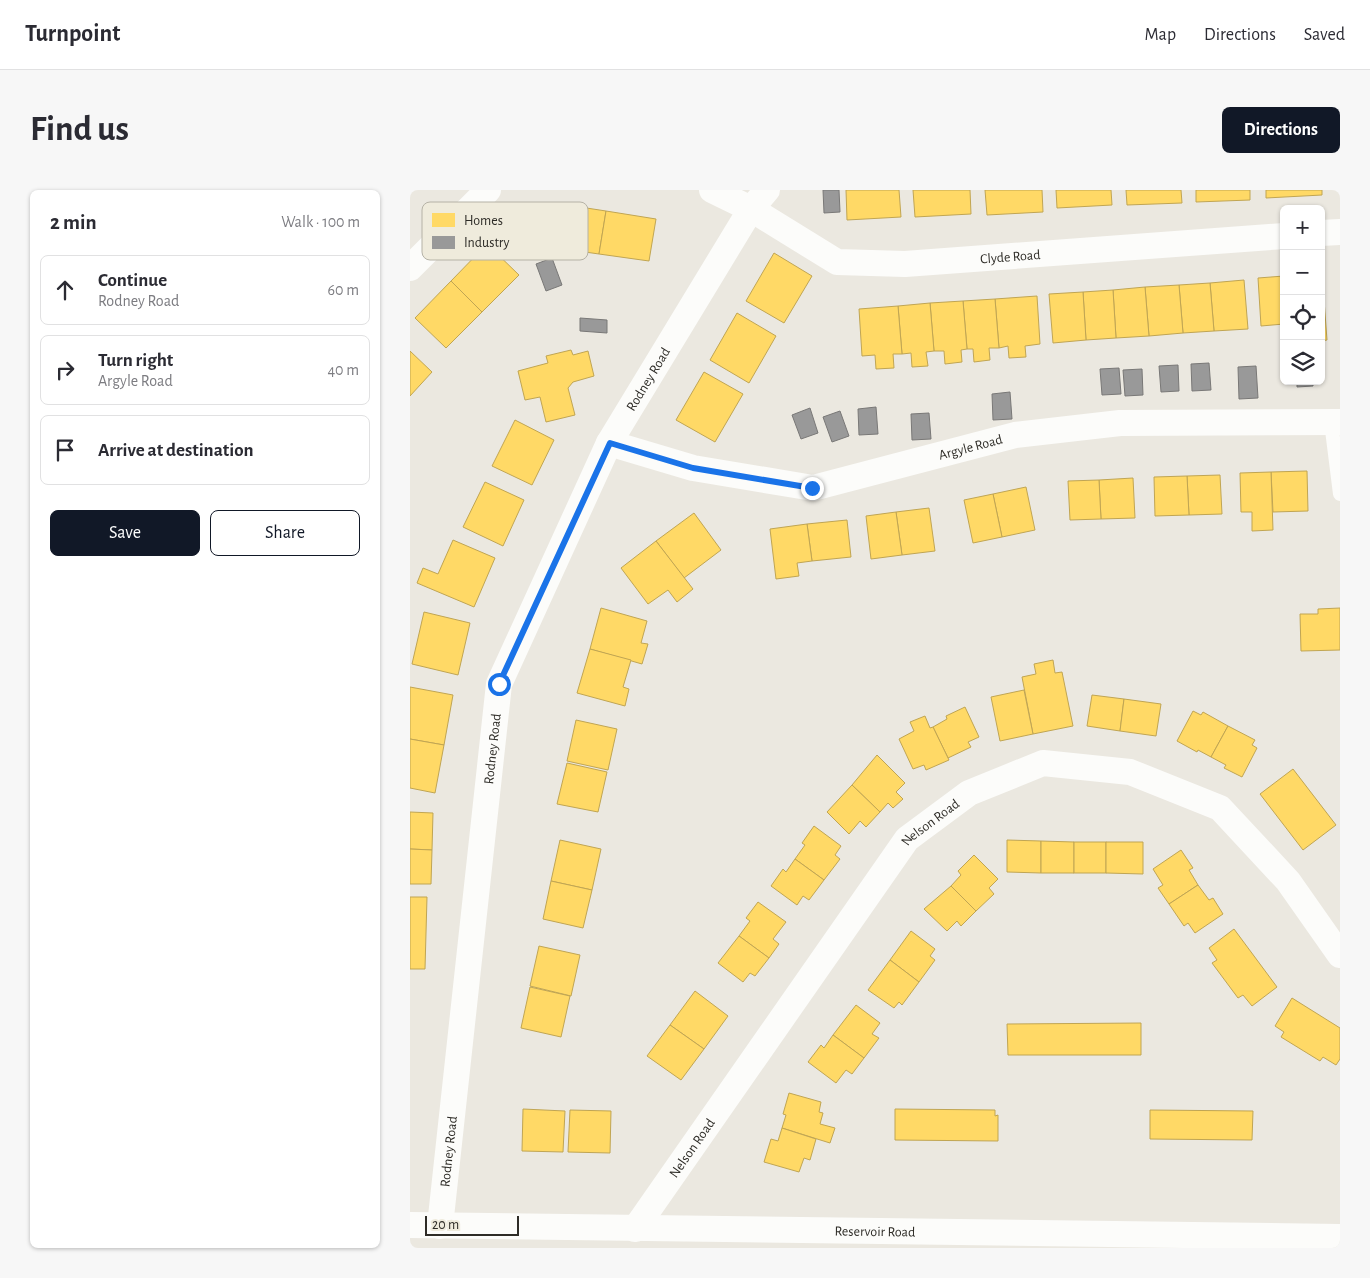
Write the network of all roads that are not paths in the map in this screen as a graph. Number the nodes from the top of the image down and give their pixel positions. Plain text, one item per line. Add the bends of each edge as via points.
1 (488, 190) edge
2 (712, 190) edge
3 (759, 199) edge
4 (476, 202) edge
5 (1340, 232) edge
6 (1325, 233) edge
7 (1280, 236) edge
8 (422, 256) edge
9 (410, 268) edge
10 (1336, 422) edge
11 (610, 443) junction
12 (1340, 494) edge
13 (1340, 955) edge
14 (410, 1225) edge
15 (440, 1226) junction
16 (635, 1229) junction
17 (1340, 1237) edge
18 (704, 1239) edge
19 (1254, 1242) edge

1 - 4 street
2 - 3 street, Clyde Road
3 - 7 street, Clyde Road via 838,262 905,264
3 - 11 street, Rodney Road
5 - 6 street
8 - 9 street
10 - 11 street, Argyle Road via 1120,423 1015,435 812,488 693,468
10 - 12 lane
11 - 15 street, Rodney Road via 499,684
13 - 16 street, Nelson Road via 1288,882 1220,808 1130,772 1042,763 969,792 907,839
14 - 15 street, Reservoir Road
15 - 16 street, Reservoir Road
16 - 18 street, Reservoir Road
17 - 19 street, Reservoir Road
18 - 19 street, Reservoir Road

